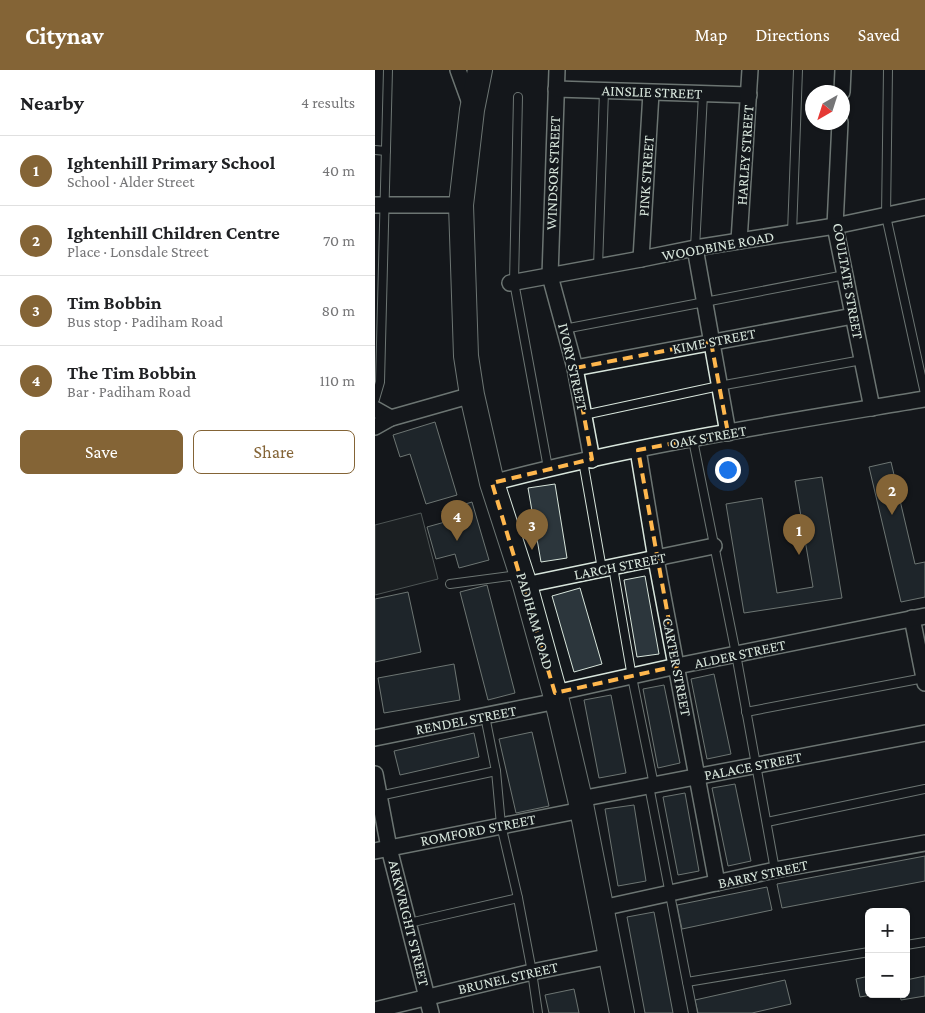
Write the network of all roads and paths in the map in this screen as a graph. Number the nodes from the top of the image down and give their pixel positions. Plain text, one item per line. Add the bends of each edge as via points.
1 (388, 70) edge
2 (458, 70) edge
3 (480, 70) edge
4 (557, 70) edge
5 (750, 70) edge
6 (798, 70) edge
7 (843, 70) edge
8 (888, 70) edge
9 (842, 85) edge
10 (556, 89) junction
11 (604, 91) junction
12 (651, 93) junction
13 (703, 94) junction
14 (749, 95) junction
15 (518, 97) dead end
16 (472, 110) junction
17 (840, 130) edge
18 (375, 150) edge
19 (386, 151) junction
20 (380, 205) edge
21 (461, 205) junction
22 (925, 207) edge
23 (886, 216) junction
24 (835, 226) junction
25 (792, 233) junction
26 (739, 241) junction
27 (695, 248) junction
28 (641, 259) junction
29 (598, 267) junction
30 (845, 274) junction
31 (550, 276) junction
32 (512, 282) junction
33 (705, 302) junction
34 (853, 316) junction
35 (564, 329) junction
36 (711, 342) junction
37 (863, 360) junction
38 (575, 368) junction
39 (719, 386) junction
40 (925, 394) edge
41 (472, 395) junction
42 (375, 399) edge
43 (925, 400) edge
44 (872, 408) junction
45 (375, 409) edge
46 (584, 414) junction
47 (391, 418) junction
48 (375, 427) edge
49 (728, 434) junction
50 (693, 440) junction
51 (638, 450) junction
52 (587, 460) junction
53 (549, 468) junction
54 (492, 483) junction
55 (714, 546) junction
56 (656, 558) junction
57 (607, 568) junction
58 (523, 580) junction
59 (450, 584) dead end
60 (919, 617) edge
61 (735, 654) junction
62 (677, 666) junction
63 (632, 677) junction
64 (924, 680) edge
65 (556, 697) junction
66 (745, 712) junction
67 (485, 716) junction
68 (925, 732) edge
69 (375, 738) edge
70 (755, 766) junction
71 (496, 771) junction
72 (375, 774) edge
73 (697, 776) junction
74 (652, 785) junction
75 (925, 789) edge
76 (379, 796) junction
77 (581, 805) junction
78 (767, 822) junction
79 (501, 826) junction
80 (925, 843) edge
81 (382, 850) edge
82 (775, 870) junction
83 (717, 883) junction
84 (670, 893) junction
85 (518, 898) junction
86 (602, 908) junction
87 (409, 923) junction
88 (925, 942) edge
89 (910, 944) edge
90 (865, 953) edge
91 (611, 956) junction
92 (532, 972) junction
93 (687, 982) junction
94 (428, 997) junction
95 (375, 1010) edge
96 (431, 1013) edge
97 (538, 1013) edge
98 (622, 1013) edge
99 (693, 1013) edge

1 - 19 lane
2 - 16 street, PADIHAM ROAD
3 - 16 main road, PADIHAM ROAD
4 - 10 street, WINDSOR STREET
5 - 14 street, HARLEY STREET
6 - 25 lane
7 - 9 street
8 - 23 lane
10 - 11 street, AINSLIE STREET
10 - 31 street, WINDSOR STREET
11 - 12 street, AINSLIE STREET
11 - 29 lane
12 - 13 street, AINSLIE STREET
12 - 28 street, PINK STREET
13 - 14 street, AINSLIE STREET
13 - 27 lane
14 - 26 street, HARLEY STREET
15 - 32 lane
16 - 21 main road, PADIHAM ROAD
17 - 24 street, COULTATE STREET
18 - 19 lane
19 - 20 lane
20 - 21 street
20 - 42 lane via 380,382
21 - 41 main road, PADIHAM ROAD via 466,356
22 - 23 street, WOODBINE ROAD
23 - 24 street, WOODBINE ROAD
23 - 40 lane
24 - 25 street, WOODBINE ROAD
24 - 30 street, COULTATE STREET
25 - 26 street, WOODBINE ROAD
26 - 27 street, WOODBINE ROAD
27 - 28 street, WOODBINE ROAD
27 - 33 street
28 - 29 street, WOODBINE ROAD
29 - 31 street, WOODBINE ROAD
30 - 33 lane
30 - 34 street, COULTATE STREET
31 - 32 street, WOODBINE ROAD
31 - 35 street, IVORY STREET
32 - 53 lane
33 - 35 lane
33 - 36 street
34 - 36 street, KIME STREET
34 - 37 street, COULTATE STREET
35 - 38 street, IVORY STREET
36 - 38 street, KIME STREET
36 - 39 street
37 - 39 lane
37 - 44 street, COULTATE STREET
38 - 46 street, IVORY STREET
39 - 46 lane
39 - 49 street
41 - 47 street
41 - 54 main road, PADIHAM ROAD
43 - 44 street, OAK STREET
44 - 49 street, OAK STREET
45 - 47 street
46 - 52 street, IVORY STREET
47 - 48 street
49 - 50 street, OAK STREET
50 - 51 street, OAK STREET
50 - 55 lane
51 - 52 street, OAK STREET
51 - 56 street, CARTER STREET
52 - 53 street, OAK STREET
52 - 57 lane
53 - 54 street, OAK STREET
54 - 58 main road, PADIHAM ROAD
55 - 56 street, LARCH STREET
55 - 61 lane
56 - 57 street, LARCH STREET
56 - 62 street, CARTER STREET
57 - 58 street, LARCH STREET
57 - 63 lane
58 - 59 lane
58 - 65 main road, PADIHAM ROAD
60 - 61 street, ALDER STREET
60 - 64 street
61 - 62 street, ALDER STREET
61 - 66 lane
62 - 63 street, ALDER STREET
62 - 73 street, CARTER STREET
63 - 65 street, ALDER STREET
63 - 74 lane
64 - 66 lane
65 - 67 street, RENDEL STREET
65 - 77 main road, PADIHAM ROAD
66 - 70 lane
67 - 69 street, RENDEL STREET
67 - 71 lane
68 - 70 street, PALACE STREET
70 - 73 street, PALACE STREET
70 - 78 lane
71 - 76 lane
71 - 79 lane
72 - 76 street, ARKWRIGHT STREET
73 - 74 street, PALACE STREET
73 - 83 street, CARTER STREET
74 - 77 street, PALACE STREET
74 - 84 lane
75 - 78 lane
76 - 81 street, ARKWRIGHT STREET
77 - 79 street, ROMFORD STREET
77 - 86 main road, PADIHAM ROAD
78 - 82 lane
79 - 81 street, ROMFORD STREET
79 - 85 lane
80 - 82 street, BARRY STREET
81 - 87 street, ARKWRIGHT STREET
82 - 83 street, BARRY STREET
83 - 84 street, BARRY STREET
84 - 86 street, BARRY STREET
84 - 93 lane
85 - 87 lane
85 - 92 lane
86 - 91 main road, PADIHAM ROAD
87 - 94 street, ARKWRIGHT STREET
88 - 89 lane
90 - 93 lane
91 - 92 street, BRUNEL STREET
91 - 98 main road, PADIHAM ROAD
92 - 94 street, BRUNEL STREET
92 - 97 lane
93 - 99 lane
94 - 95 street, BRUNEL STREET
94 - 96 street, ARKWRIGHT STREET

